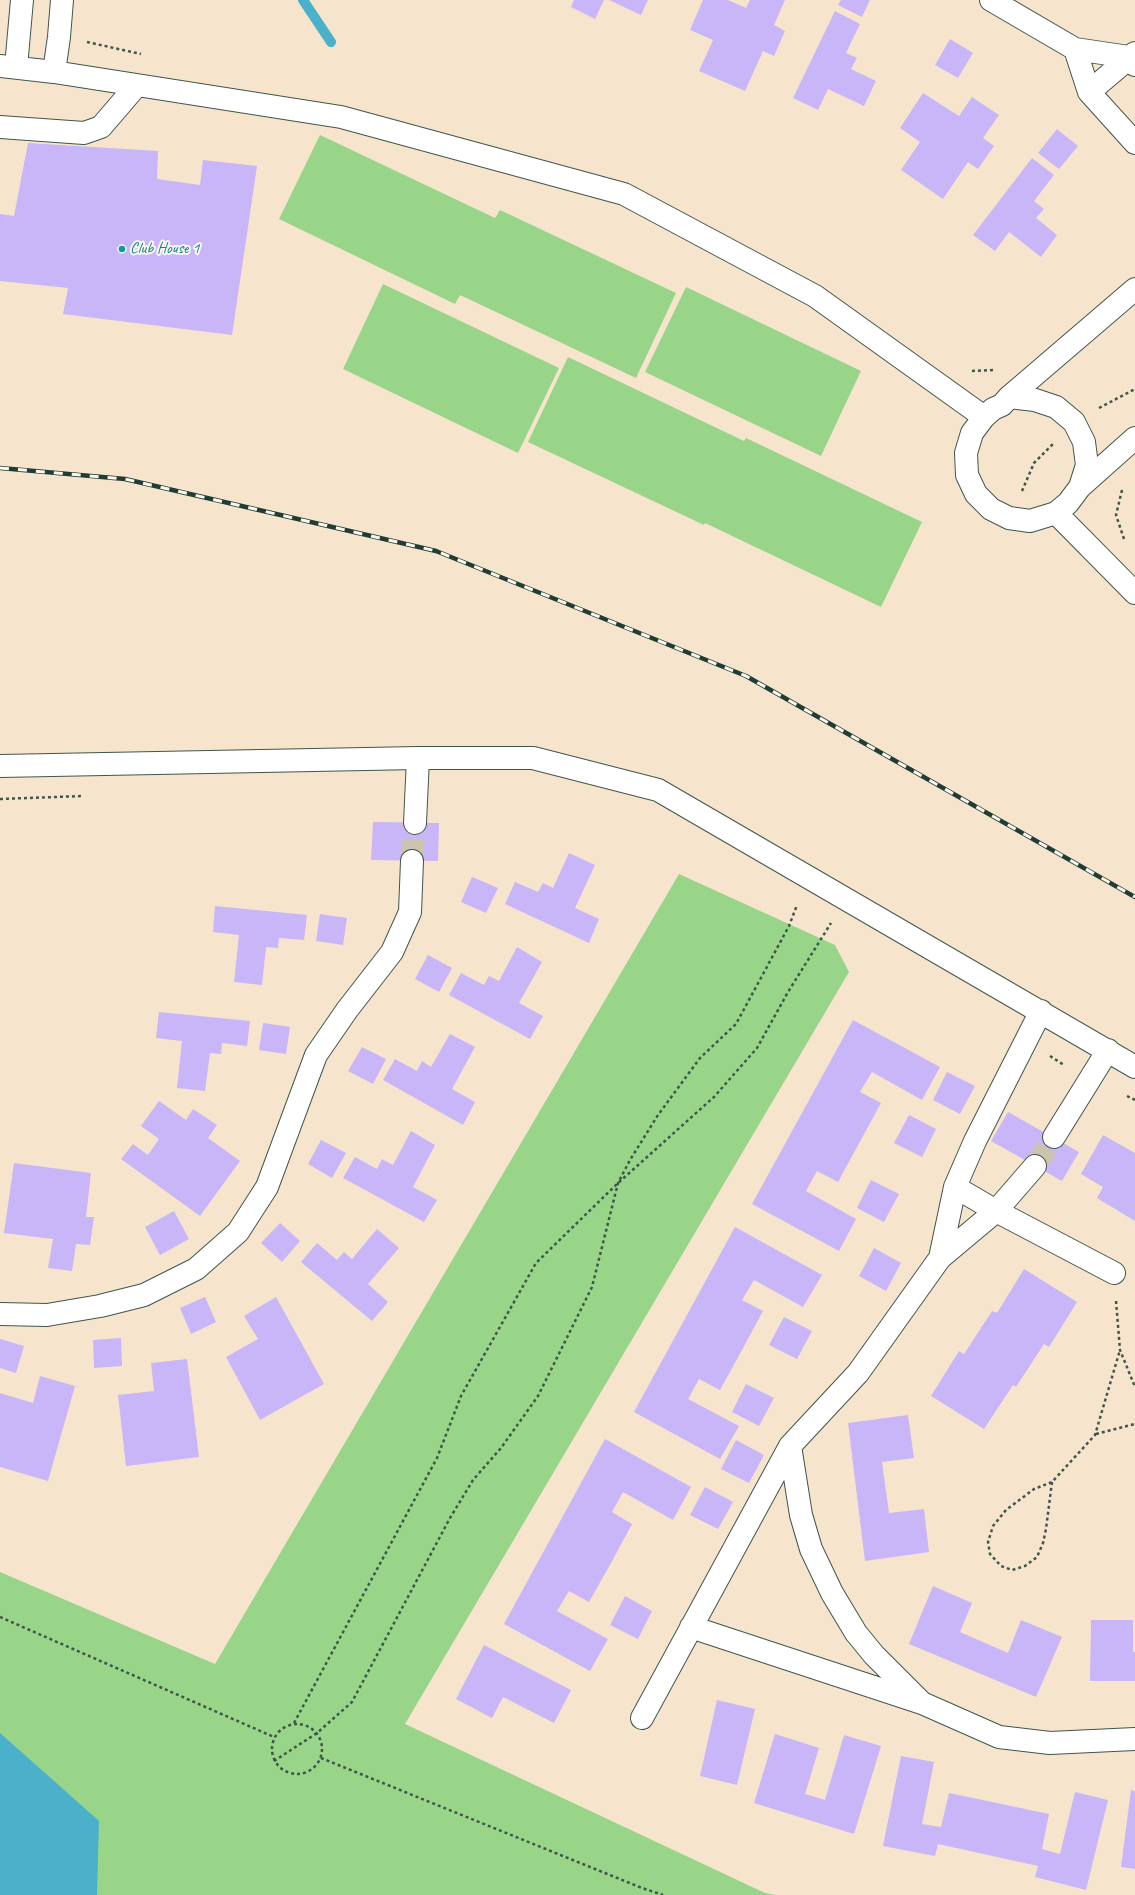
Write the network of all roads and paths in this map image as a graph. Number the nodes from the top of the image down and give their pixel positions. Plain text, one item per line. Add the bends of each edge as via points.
1 (22, 0) edge
2 (62, 0) edge
3 (991, 0) edge
4 (1075, 49) junction
5 (1133, 58) edge
6 (8, 66) edge
7 (54, 72) junction
8 (137, 85) junction
9 (1089, 92) junction
10 (0, 127) edge
11 (1135, 143) edge
12 (1135, 289) edge
13 (1009, 397) junction
14 (984, 417) junction
15 (1135, 438) edge
16 (1080, 487) junction
17 (1123, 488) dead end
18 (1056, 513) junction
19 (1125, 541) dead end
20 (1135, 593) edge
21 (418, 758) junction
22 (0, 766) edge
23 (87, 796) dead end
24 (0, 799) edge
25 (415, 823) tunnel mouth
26 (412, 861) tunnel mouth
27 (797, 904) dead end
28 (834, 918) dead end
29 (1041, 1011) junction
30 (1027, 1041) junction
31 (1108, 1050) junction
32 (1135, 1067) edge
33 (1089, 1081) junction
34 (1135, 1100) edge
35 (1054, 1137) tunnel mouth
36 (1035, 1166) tunnel mouth
37 (618, 1183) junction
38 (955, 1188) junction
39 (996, 1211) junction
40 (940, 1258) junction
41 (1114, 1273) joint
42 (0, 1314) edge
43 (1120, 1350) junction
44 (1135, 1387) edge
45 (1135, 1424) edge
46 (1095, 1434) junction
47 (790, 1446) junction
48 (1052, 1482) junction
49 (0, 1617) edge
50 (691, 1627) junction
51 (922, 1703) junction
52 (642, 1718) dead end
53 (294, 1723) junction
54 (317, 1733) junction
55 (274, 1738) junction
56 (1135, 1739) edge
57 (321, 1758) junction
58 (274, 1761) junction
59 (663, 1895) edge

1 - 6 street
2 - 7 street
3 - 4 street
4 - 5 street
4 - 9 street
5 - 9 street
6 - 7 street
7 - 8 street
8 - 10 street via 101,127 84,133
8 - 14 street via 340,117 624,194 815,296
9 - 11 street
12 - 13 street
13 - 14 street
13 - 16 street via 1035,400 1056,407 1074,422 1084,442 1086,465
14 - 18 street via 972,433 966,453 967,474 976,494 991,509 1010,518 1030,521
15 - 16 street
16 - 18 street via 1068,503
17 - 19 path via 1116,515
18 - 20 street
21 - 22 street
21 - 25 street
21 - 29 street via 534,758 658,790
23 - 24 path
26 - 42 street via 410,912 392,952 316,1055 267,1187 238,1232 196,1269 144,1295 47,1315
27 - 37 path via 789,926 736,1024 700,1058 658,1115
28 - 37 path via 757,1048 714,1097
29 - 30 street
29 - 31 street
30 - 33 path
30 - 38 street
31 - 32 street
31 - 33 street
33 - 34 path
33 - 35 street
36 - 39 street
37 - 53 path via 536,1263 461,1396 437,1458
37 - 54 path via 592,1287 538,1396 501,1448 473,1480 450,1518 352,1702
38 - 39 street
38 - 40 street
39 - 40 street
39 - 41 street
40 - 47 street via 858,1373
41 - 43 path
43 - 44 path
43 - 46 path
45 - 46 path
46 - 48 path
47 - 50 street
47 - 51 street via 801,1515 812,1549 832,1593 856,1633 874,1655
48 - 48 path via 1034,1489 1006,1510 993,1526 988,1542 990,1554 1001,1566 1012,1570 1025,1566 1037,1556 1046,1529
49 - 55 path
50 - 51 street
50 - 52 street
51 - 56 street via 999,1737 1050,1743
53 - 54 path via 311,1727
53 - 55 path via 286,1725
54 - 57 path via 321,1741
54 - 58 path
55 - 58 path via 271,1754
57 - 58 path via 316,1765 302,1774 286,1772
57 - 59 path

